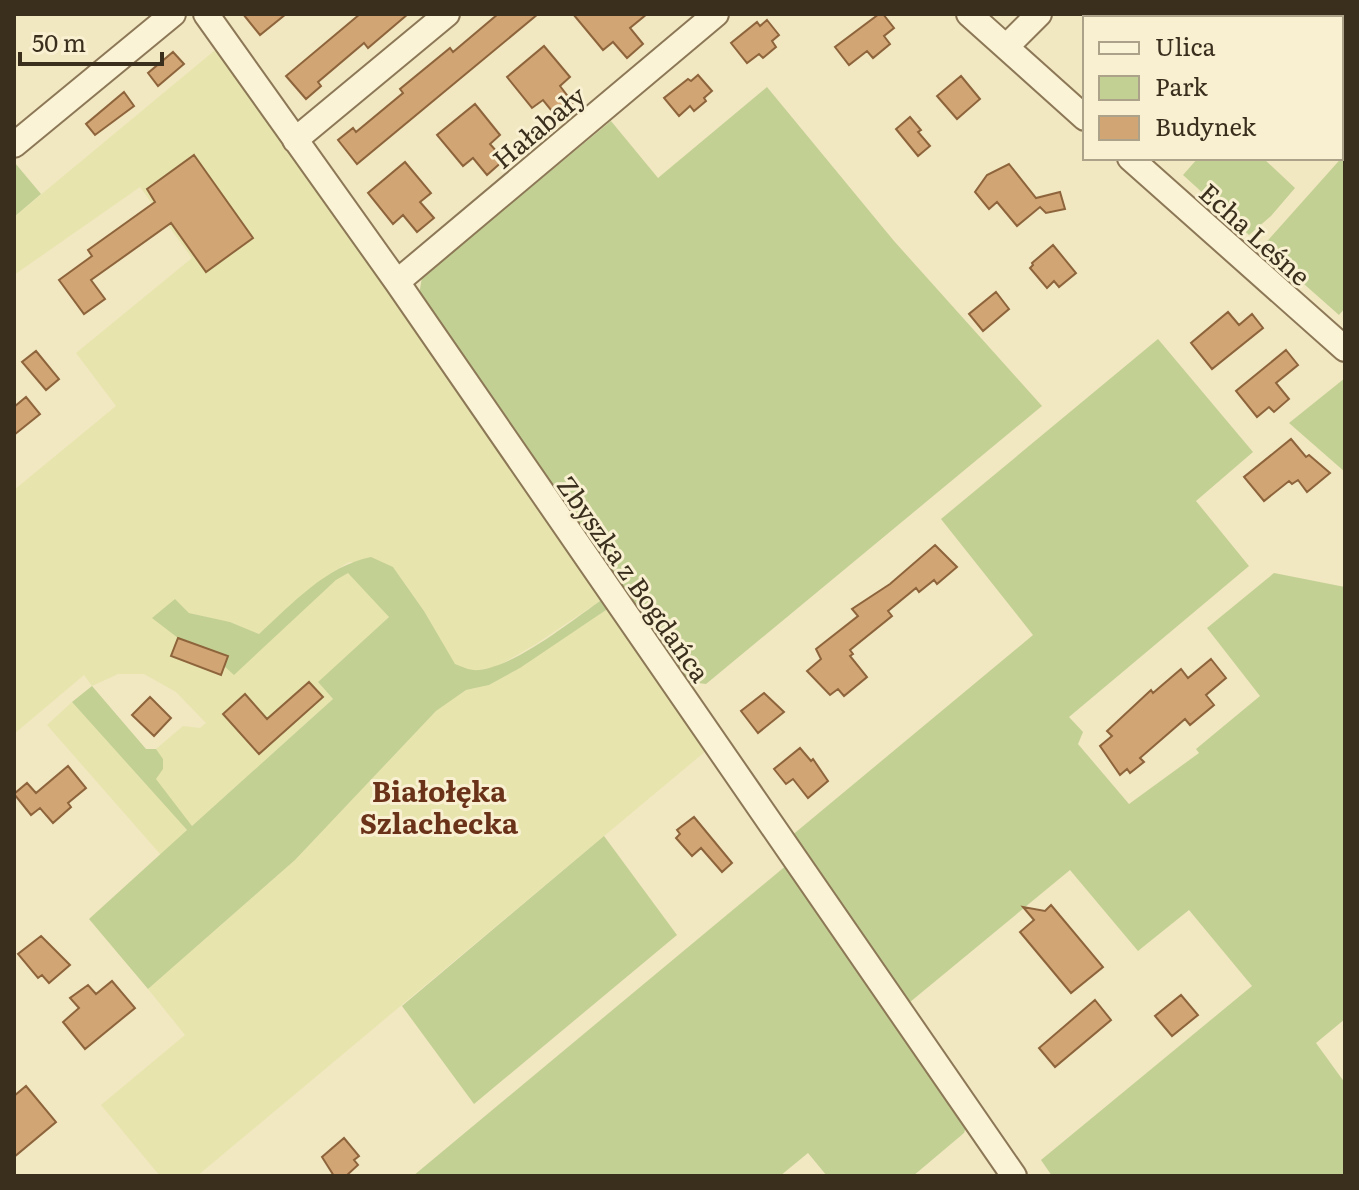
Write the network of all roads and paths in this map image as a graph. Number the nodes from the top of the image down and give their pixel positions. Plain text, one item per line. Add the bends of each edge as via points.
1 (173, 14) edge
2 (206, 14) edge
3 (447, 14) edge
4 (716, 14) edge
5 (969, 14) edge
6 (1039, 14) edge
7 (1006, 47) junction
8 (1083, 116) edge
9 (295, 140) junction
10 (14, 145) edge
11 (1132, 160) edge
12 (397, 282) junction
13 (1345, 349) edge
14 (1014, 1176) edge

1 - 10 street
2 - 9 street, Zbyszka z Bogdańca
3 - 9 street
4 - 12 street, Hałabały
5 - 7 street
6 - 7 street
7 - 8 street
9 - 12 street, Zbyszka z Bogdańca
11 - 13 street, Echa Leśne
12 - 14 street, Zbyszka z Bogdańca

